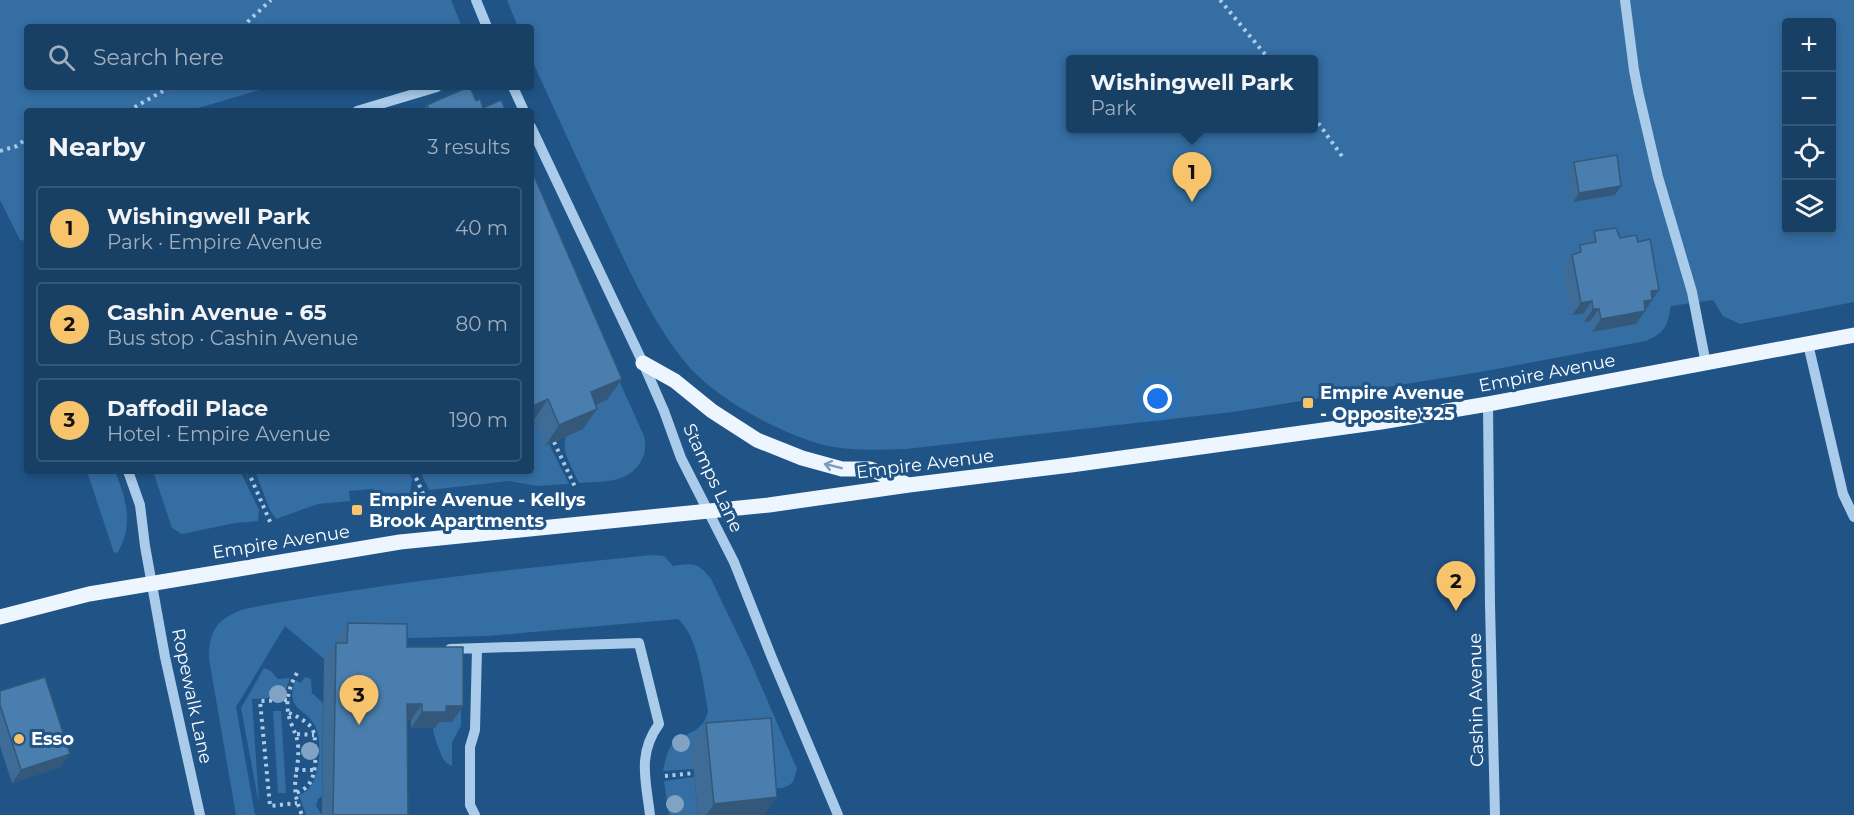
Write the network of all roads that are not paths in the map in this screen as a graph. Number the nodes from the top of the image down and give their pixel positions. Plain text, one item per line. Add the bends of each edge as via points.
1 (476, 0) edge
2 (1625, 0) edge
3 (486, 24) edge
4 (427, 90) edge
5 (514, 90) edge
6 (367, 108) edge
7 (523, 108) edge
8 (534, 133) edge
9 (1854, 335) edge
10 (1808, 344) junction
11 (643, 363) junction
12 (1706, 364) junction
13 (1488, 404) junction
14 (129, 474) edge
15 (909, 485) junction
16 (710, 511) junction
17 (1854, 517) edge
18 (153, 584) junction
19 (0, 617) edge
20 (440, 649) edge
21 (477, 649) junction
22 (834, 814) edge
23 (201, 815) edge
24 (475, 815) edge
25 (650, 815) edge
26 (1495, 815) edge

1 - 3 street
2 - 12 street via 1638,91 1692,292
4 - 6 street
5 - 7 street
8 - 11 street, Stamps Lane
9 - 10 main road, Empire Avenue
10 - 12 main road, Empire Avenue
10 - 17 street via 1844,495
15 -> 11 main road via 870,470 842,469 767,445
11 - 16 street, Stamps Lane via 681,458
12 - 13 main road, Empire Avenue
13 - 15 main road, Empire Avenue via 1381,422
13 - 26 street, Cashin Avenue
14 - 18 street, Ropewalk Lane via 140,505
15 - 16 main road, Empire Avenue
16 - 18 main road, Empire Avenue via 400,542
16 - 22 street, Stamps Lane
18 - 19 main road, Empire Avenue via 88,594
18 - 23 street, Ropewalk Lane via 165,657
20 - 21 street
21 - 24 street via 476,730 470,757 470,805
21 - 25 street via 639,644 659,724 646,746 644,761

